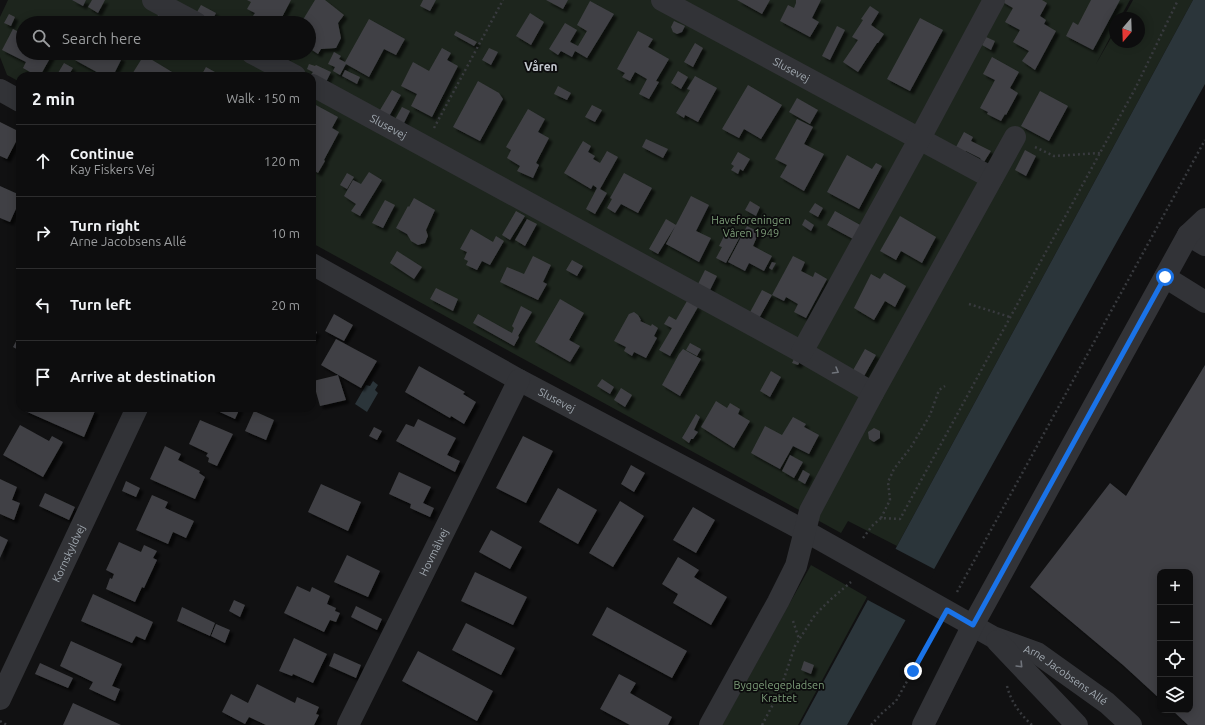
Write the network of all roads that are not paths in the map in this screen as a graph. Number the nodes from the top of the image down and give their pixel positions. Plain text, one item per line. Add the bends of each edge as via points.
1 (154, 0) edge
2 (662, 0) edge
3 (994, 0) edge
4 (183, 16) edge
5 (265, 60) edge
6 (288, 72) edge
7 (316, 87) edge
8 (0, 90) edge
9 (16, 99) edge
10 (1015, 137) road end
11 (920, 138) junction
12 (992, 178) junction
13 (1205, 219) edge
14 (1197, 240) edge
15 (316, 266) edge
16 (1165, 277) junction
17 (1205, 302) edge
18 (802, 352) junction
19 (519, 380) junction
20 (873, 393) junction
21 (135, 412) edge
22 (805, 531) junction
23 (865, 565) joint
24 (973, 625) junction
25 (993, 637) junction
26 (0, 700) edge
27 (348, 725) edge
28 (710, 725) edge
29 (923, 725) edge
30 (1078, 725) edge
31 (1131, 725) edge

1 - 4 street
2 - 11 street, Slusevej
3 - 11 street
5 - 6 street
7 - 18 street, Slusevej
8 - 9 street
10 - 12 street
11 - 12 street, Slusevej
11 - 18 street
12 - 20 street
13 - 14 street
14 - 16 street
15 - 19 street, Slusevej
16 - 17 street
16 - 24 street
18 -> 20 street, Slusevej
19 - 22 street, Slusevej
19 - 27 street, Hovmålvej
20 - 22 street via 810,511
21 - 26 street, Kornskyldvej
22 - 23 street, Slusevej
22 - 28 street via 796,566
23 - 24 street, Arne Jacobsens Allé
24 - 25 street, Arne Jacobsens Allé
24 - 29 street
25 -> 30 street, Arne Jacobsens Allé
25 - 31 street, Arne Jacobsens Allé via 1037,653 1107,703

